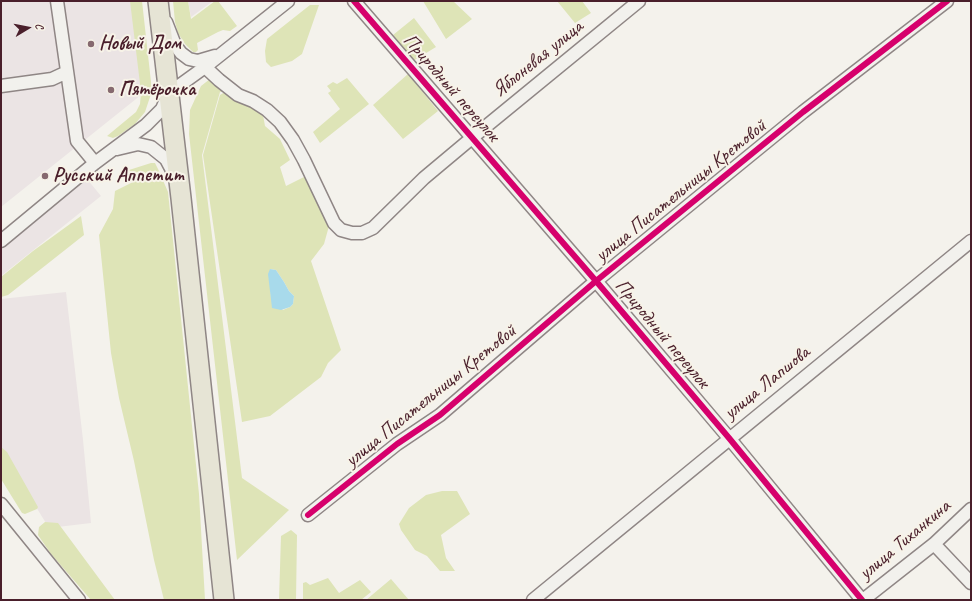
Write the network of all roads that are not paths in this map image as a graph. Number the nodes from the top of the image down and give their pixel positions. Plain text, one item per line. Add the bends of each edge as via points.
1 (57, 1) edge
2 (288, 1) edge
3 (354, 1) edge
4 (639, 1) edge
5 (947, 1) edge
6 (158, 2) edge
7 (230, 48) junction
8 (205, 67) junction
9 (67, 72) junction
10 (1, 86) edge
11 (169, 92) junction
12 (472, 137) junction
13 (112, 151) junction
14 (95, 163) junction
15 (181, 198) junction
16 (1, 241) edge
17 (971, 241) edge
18 (596, 281) junction
19 (729, 438) junction
20 (1, 504) edge
21 (971, 509) edge
22 (308, 515) dead end
23 (934, 544) junction
24 (971, 583) edge
25 (79, 600) edge
26 (224, 600) edge
27 (533, 600) edge
28 (862, 600) edge

1 - 9 street
2 - 7 street
3 - 12 street, Природный переулок
4 - 12 street, Яблоневая улица
5 - 18 street, улица Писательницы Кретовой via 803,112
6 - 7 street via 175,45 188,59 207,60
6 - 11 highway
7 - 8 street
8 - 11 street
8 - 12 street, Яблоневая улица via 238,95 253,101 280,122 304,160 334,223 341,230 352,234 373,228 424,178
9 - 10 street via 52,79
9 - 14 street via 77,141
11 - 13 street via 162,109 155,117
11 - 15 highway
12 - 18 street, Природный переулок
13 - 14 street
13 - 15 street via 138,144 154,148 170,165
14 - 16 street
15 - 26 highway
17 - 19 street, улица Лапшова
18 - 19 street, Природный переулок
18 - 22 street, улица Писательницы Кретовой via 440,414 397,444
19 - 27 street, улица Лапшова
19 - 28 street, Природный переулок
20 - 25 street
21 - 23 street, улица Тиханкина
23 - 24 street
23 - 28 street, улица Тиханкина

